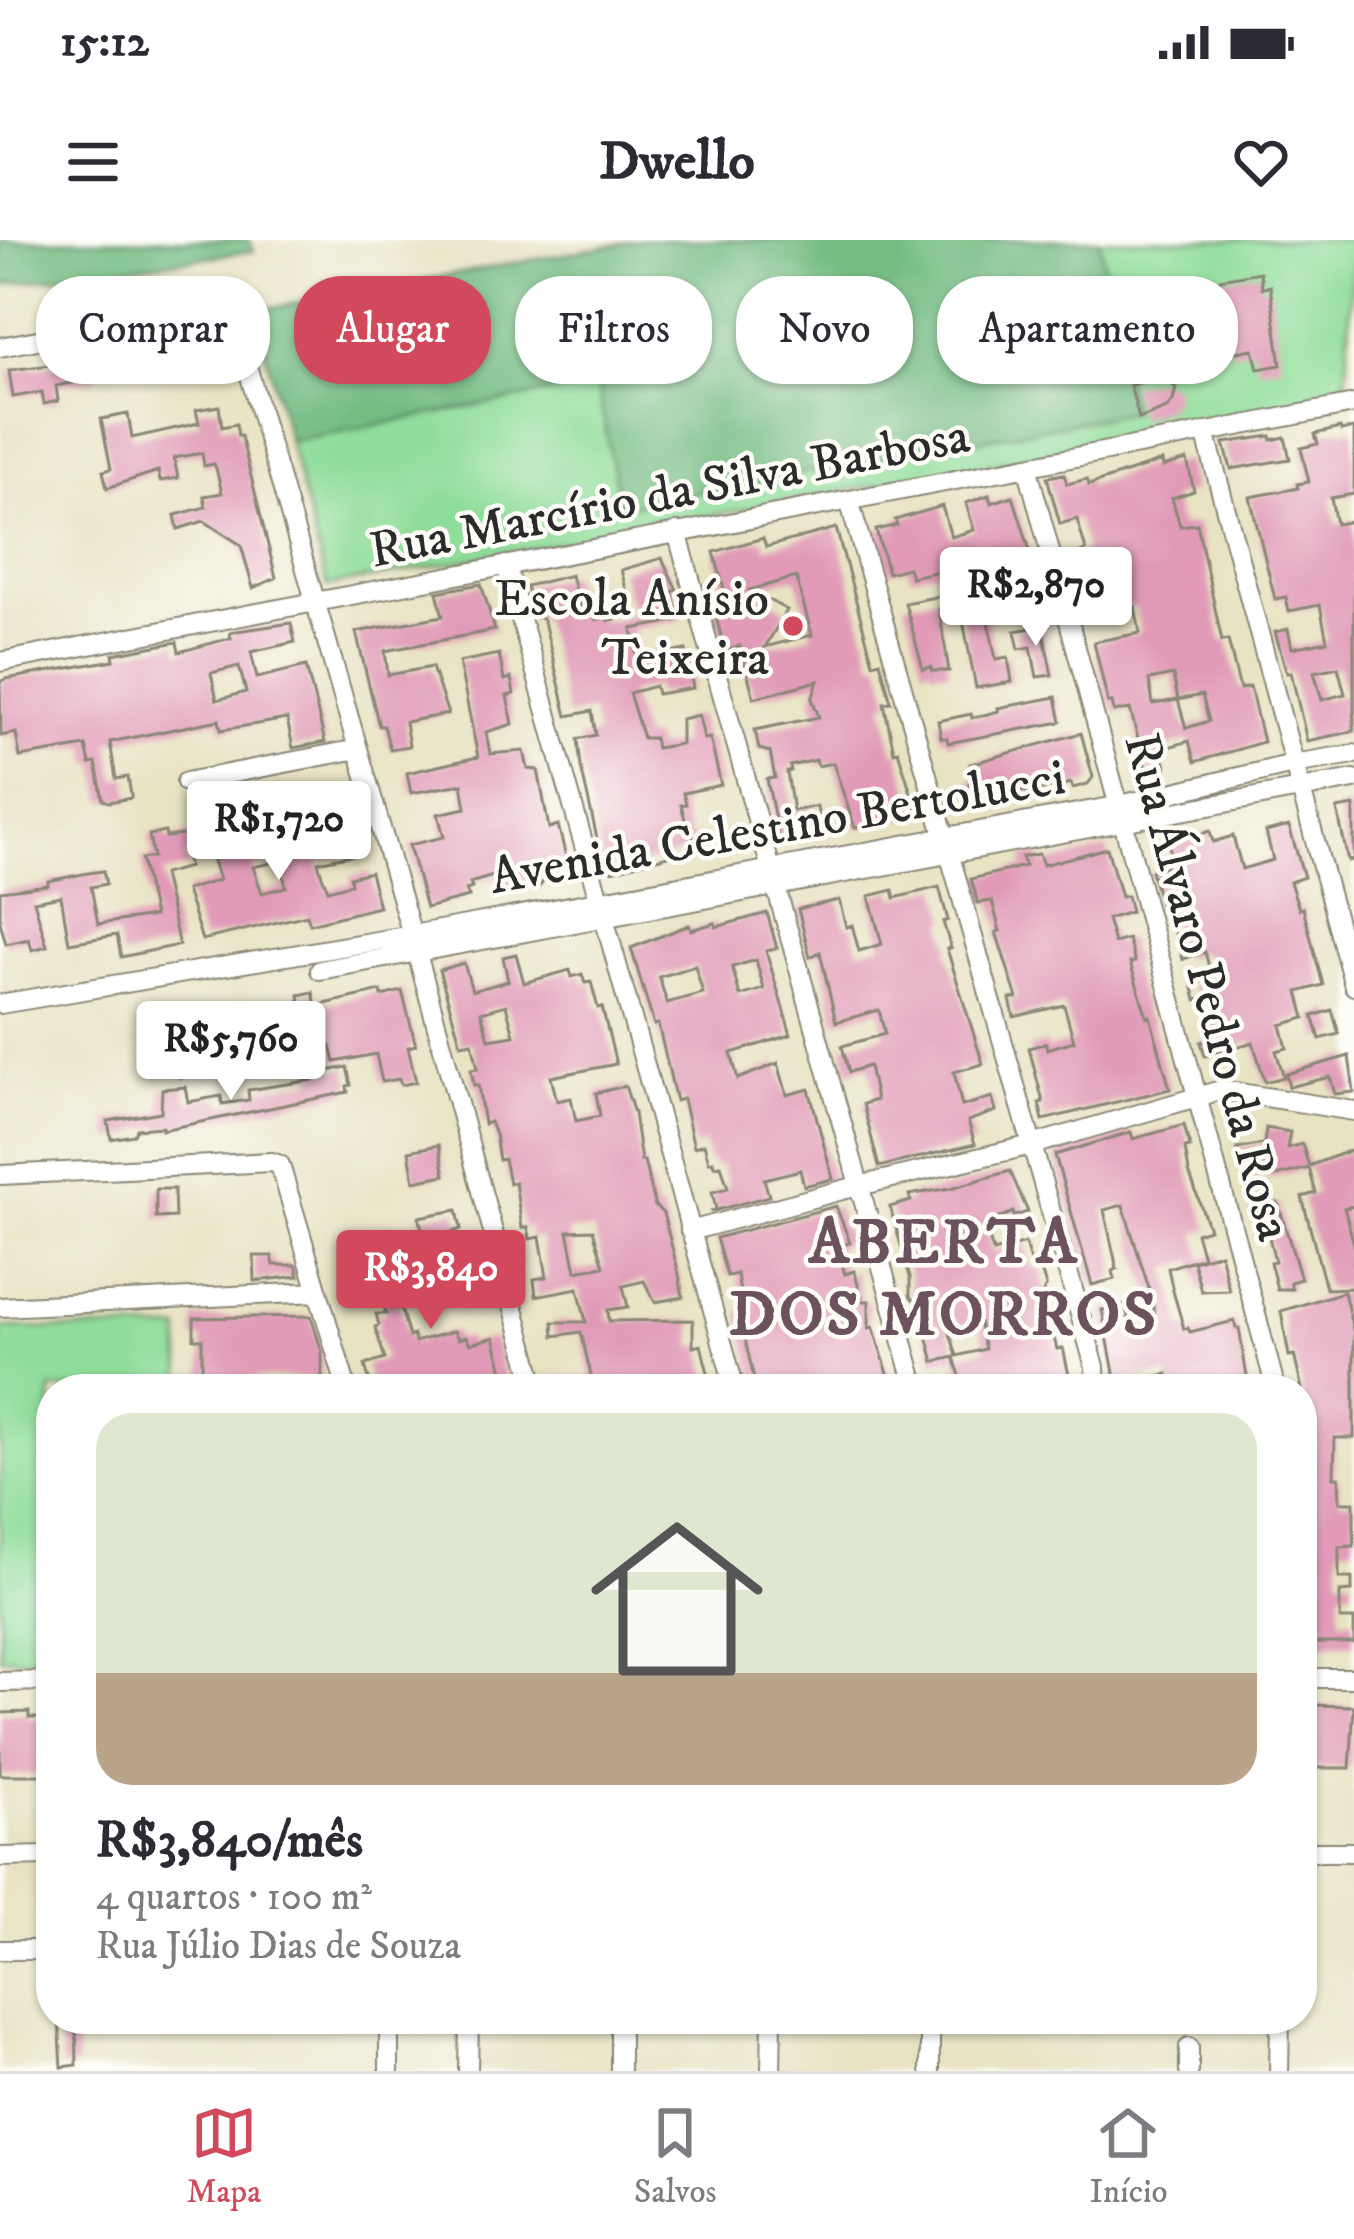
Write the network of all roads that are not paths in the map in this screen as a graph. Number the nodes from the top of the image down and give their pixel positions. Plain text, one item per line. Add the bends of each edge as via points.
1 (0, 347) edge
2 (1354, 404) edge
3 (1205, 432) junction
4 (1027, 466) junction
5 (849, 500) junction
6 (677, 532) junction
7 (506, 565) junction
8 (316, 601) junction
9 (0, 662) edge
10 (358, 749) junction
11 (1354, 754) edge
12 (1293, 764) junction
13 (1354, 779) edge
14 (186, 782) dead end
15 (1298, 787) junction
16 (1119, 814) junction
17 (946, 845) junction
18 (772, 878) junction
19 (601, 909) junction
20 (1347, 938) edge
21 (414, 944) junction
22 (320, 970) dead end
23 (1354, 986) edge
24 (0, 1004) edge
25 (1196, 1096) junction
26 (1354, 1111) edge
27 (1032, 1145) junction
28 (0, 1175) edge
29 (859, 1187) junction
30 (690, 1231) junction
31 (318, 1292) junction
32 (0, 1306) edge
33 (343, 1374) edge
34 (532, 1374) edge
35 (731, 1374) edge
36 (912, 1374) edge
37 (1095, 1374) edge
38 (1272, 1374) edge
39 (1317, 1678) edge
40 (1354, 1678) edge
41 (0, 1682) edge
42 (36, 1682) edge
43 (1317, 1852) edge
44 (1354, 1852) edge
45 (36, 1856) edge
46 (0, 1857) edge
47 (0, 1950) edge
48 (36, 1950) edge
49 (389, 2034) edge
50 (469, 2034) edge
51 (620, 2034) edge
52 (772, 2034) edge
53 (930, 2034) edge
54 (1280, 2034) edge
55 (1189, 2047) dead end
56 (389, 2071) edge
57 (468, 2071) edge
58 (620, 2071) edge
59 (771, 2071) edge
60 (930, 2071) edge
61 (1189, 2071) edge
62 (1279, 2071) edge

1 - 8 street via 229,304
2 - 3 street, Rua Marcírio da Silva Barbosa
3 - 4 street, Rua Marcírio da Silva Barbosa
3 - 12 street
4 - 5 street, Rua Marcírio da Silva Barbosa
4 - 16 street, Rua Álvaro Pedro da Rosa
5 - 6 street, Rua Marcírio da Silva Barbosa
5 - 17 street
6 - 7 street, Rua Marcírio da Silva Barbosa
6 - 18 street
7 - 8 street, Rua Marcírio da Silva Barbosa
7 - 19 street
8 - 9 street, Rua Marcírio da Silva Barbosa
8 - 10 street
10 - 14 street
10 - 21 street
11 - 12 street, Avenida Celestino Bertolucci
12 - 15 street
12 - 16 street, Avenida Celestino Bertolucci
13 - 15 street, Avenida Celestino Bertolucci
15 - 16 street, Avenida Celestino Bertolucci
15 - 20 street
16 - 17 street, Avenida Celestino Bertolucci
16 - 25 street, Rua Álvaro Pedro da Rosa
17 - 18 street, Avenida Celestino Bertolucci
17 - 27 street
18 - 19 street, Avenida Celestino Bertolucci
18 - 29 street
19 - 21 street, Avenida Celestino Bertolucci
19 - 30 street
20 - 23 street
21 - 22 street, Avenida Celestino Bertolucci
21 - 24 street, Avenida Celestino Bertolucci
21 - 34 street
25 - 26 street via 1221,1090
25 - 27 street
25 - 38 street, Rua Álvaro Pedro da Rosa
27 - 29 street
27 - 37 street
28 - 31 street via 272,1162 286,1176
29 - 30 street
29 - 36 street
30 - 35 street
31 - 32 street
31 - 33 street
39 - 40 street
41 - 42 street
43 - 44 street
45 - 46 street
47 - 48 street
49 - 56 street
50 - 57 street
51 - 58 street
52 - 59 street
53 - 60 street
54 - 62 street
55 - 61 street

